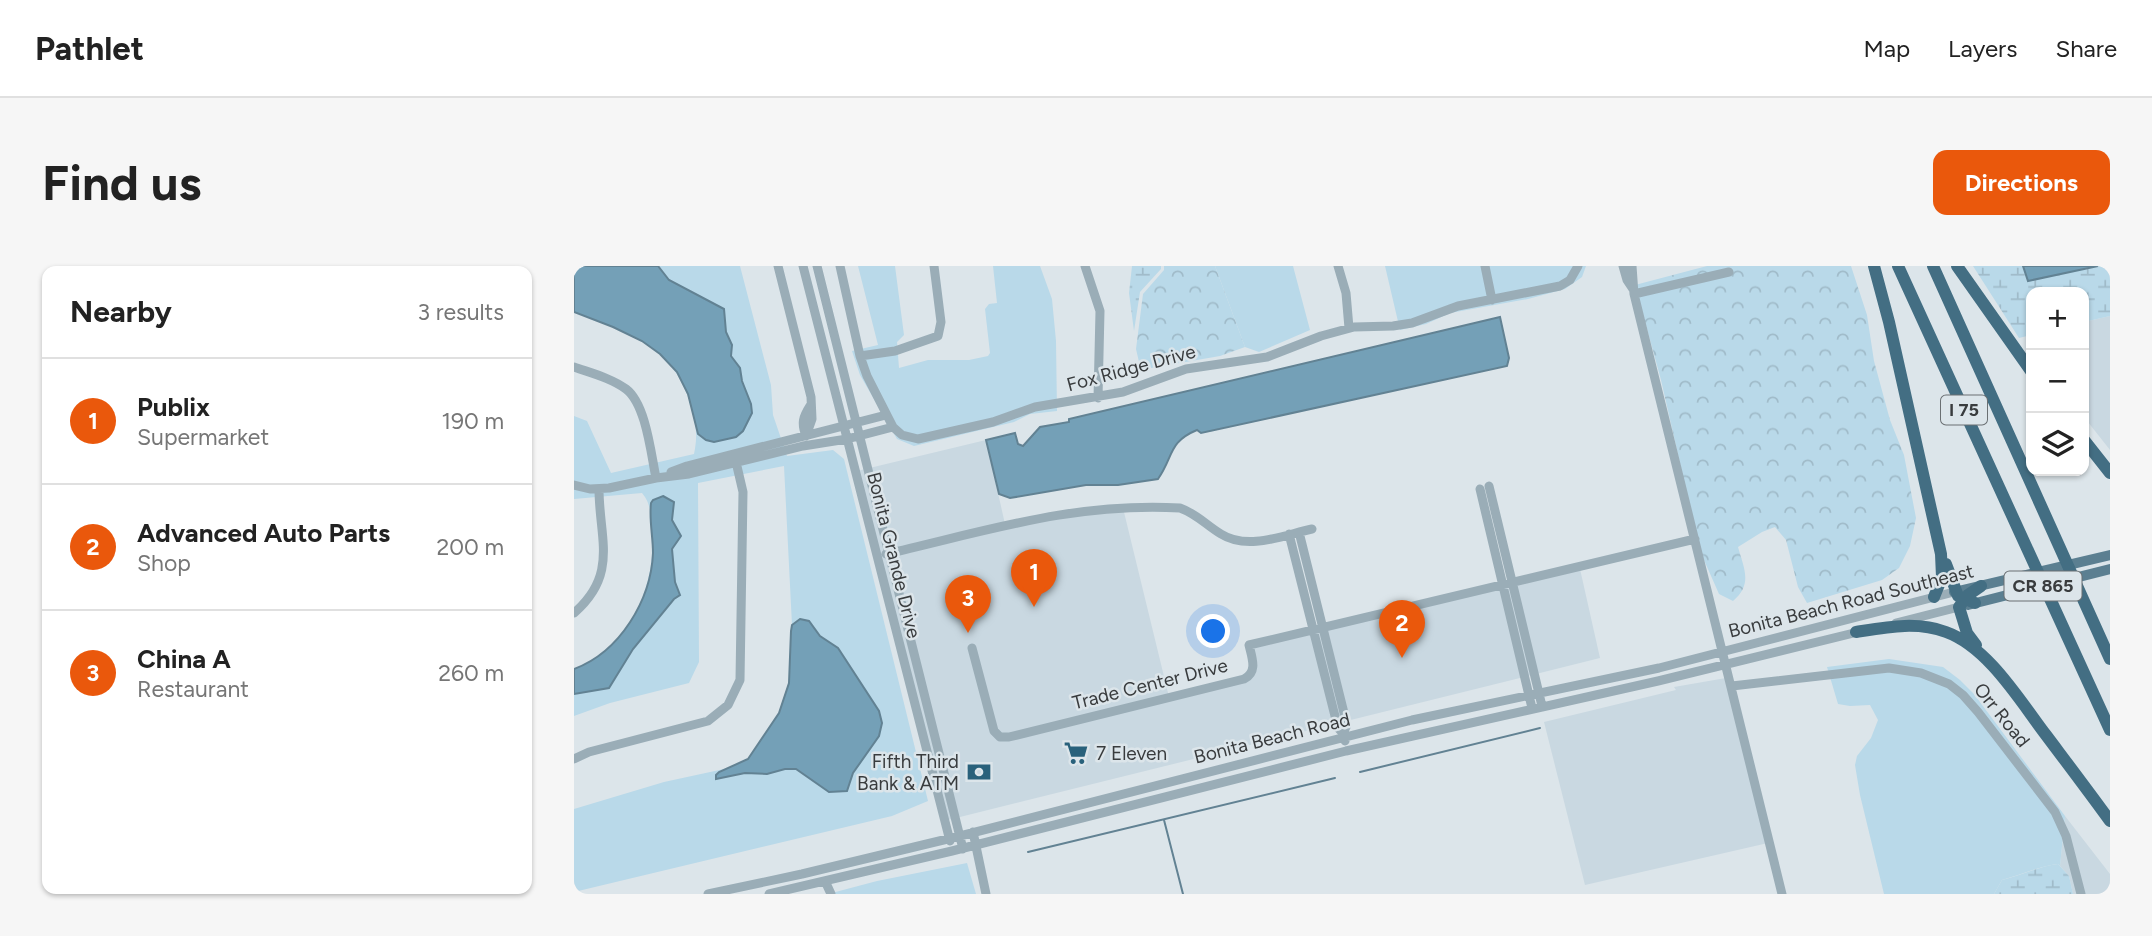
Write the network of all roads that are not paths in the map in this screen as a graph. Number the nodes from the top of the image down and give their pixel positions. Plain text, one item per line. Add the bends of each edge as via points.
1 (778, 266) edge
2 (803, 266) edge
3 (817, 266) edge
4 (839, 266) edge
5 (934, 266) edge
6 (1085, 266) edge
7 (1338, 266) edge
8 (1485, 266) edge
9 (1578, 266) edge
10 (1623, 266) edge
11 (1632, 266) edge
12 (1874, 266) edge
13 (1898, 266) edge
14 (1933, 266) edge
15 (1957, 266) edge
16 (1729, 272) dead end
17 (1634, 291) junction
18 (1492, 300) junction
19 (1349, 328) junction
20 (859, 356) junction
21 (2026, 364) edge
22 (574, 367) edge
23 (1098, 398) junction
24 (887, 415) junction
25 (856, 423) junction
26 (844, 426) junction
27 (893, 427) junction
28 (860, 436) junction
29 (847, 439) junction
30 (807, 440) junction
31 (2089, 446) edge
32 (736, 462) junction
33 (2110, 473) edge
34 (656, 478) junction
35 (574, 485) edge
36 (1485, 488) dead end
37 (599, 489) junction
38 (1312, 529) dead end
39 (1294, 533) junction
40 (1695, 539) junction
41 (889, 554) junction
42 (1941, 554) junction
43 (2110, 555) edge
44 (876, 556) junction
45 (2110, 569) edge
46 (1508, 584) junction
47 (1980, 586) joint
48 (1934, 597) junction
49 (1963, 600) junction
50 (574, 613) edge
51 (1318, 627) junction
52 (1856, 632) junction
53 (972, 648) dead end
54 (1723, 652) junction
55 (2110, 659) edge
56 (1726, 665) junction
57 (2003, 678) junction
58 (1732, 686) junction
59 (1534, 694) junction
60 (1537, 707) junction
61 (2110, 730) edge
62 (1344, 736) junction
63 (1346, 751) junction
64 (574, 759) edge
65 (2110, 821) edge
66 (973, 832) junction
67 (960, 836) junction
68 (949, 838) junction
69 (976, 845) junction
70 (963, 849) junction
71 (952, 851) junction
72 (825, 881) junction
73 (708, 894) edge
74 (769, 894) edge
75 (831, 894) edge
76 (986, 894) edge
77 (1782, 894) edge
78 (2081, 894) edge

1 - 30 street via 811,397 802,418
2 - 26 street, Bonita Grande Drive
3 - 25 street, Bonita Grande Drive
4 - 20 street
5 - 20 street via 941,322 938,336 895,351
6 - 23 street via 1100,311
7 - 19 street
8 - 18 street
9 - 18 street, Fox Ridge Drive via 1560,286
10 - 17 street
11 - 17 street
12 - 42 highway
13 - 61 highway, I 75
14 - 55 highway, I 75
15 - 21 highway
16 - 17 street
17 - 40 street
18 - 19 street, Fox Ridge Drive via 1449,308 1412,323
19 - 23 street, Fox Ridge Drive via 1267,357 1186,369
20 - 24 street
22 - 34 street via 630,393 643,419
23 - 27 street, Fox Ridge Drive via 1035,407 918,439
24 - 25 street
24 - 27 street
25 - 26 street
25 - 28 street, Bonita Grande Drive
26 - 29 street, Bonita Grande Drive
26 - 30 street
27 - 28 street
28 - 29 street
28 - 41 street, Bonita Grande Drive
29 - 30 street
29 - 44 street, Bonita Grande Drive
30 - 32 street
30 - 34 street via 687,466
31 - 33 highway
32 - 34 street
32 - 64 street via 743,492 740,680 733,698 716,717 699,724
34 - 37 street
35 - 37 street
36 - 46 street
37 - 50 street via 605,547 602,568 588,598
38 - 39 street
39 - 41 street via 1241,542 1180,508 1097,509 1019,521
39 - 51 street
40 - 46 street, Trade Center Drive
40 - 54 street
41 - 44 street
41 - 67 street, Bonita Grande Drive
42 - 48 highway via 1942,577
42 - 49 highway
43 - 47 main road, Bonita Beach Road Southeast / CR 865
44 - 68 street, Bonita Grande Drive
45 - 49 main road, Bonita Beach Road Southeast / CR 865
46 - 51 street, Trade Center Drive
46 - 59 street
47 - 49 highway
48 - 49 street, Bonita Beach Road Southeast / CR 865
48 - 54 street, Bonita Beach Road Southeast / CR 865
49 - 52 street, Bonita Beach Road Southeast / CR 865
49 - 57 highway via 1967,634
51 - 53 street, Trade Center Drive via 1249,645 1253,667 1244,679 1004,738 994,731
51 - 62 street via 1338,727
52 - 56 street, Bonita Beach Road Southeast / CR 865
52 - 57 highway via 1898,625 1945,632 1972,647
54 - 56 street
54 - 59 street, Bonita Beach Road / CR 865
56 - 58 street
56 - 60 street, Bonita Beach Road / CR 865
57 - 65 highway
58 - 77 street
58 - 78 street, Orr Road via 1889,668 1905,668 1949,684 1978,712 2061,821
59 - 60 street
59 - 62 street, Bonita Beach Road / CR 865
60 - 63 street, Bonita Beach Road / CR 865
62 - 63 street
62 - 66 street, Bonita Beach Road / CR 865
63 - 69 street, Bonita Beach Road / CR 865
66 - 67 street, Bonita Beach Road / CR 865
66 - 69 street
67 - 68 street, Bonita Beach Road / CR 865
67 - 70 street, Bonita Grande Drive
68 - 71 street, Bonita Grande Drive
68 - 73 street, Bonita Beach Road / CR 865
69 - 70 street, Bonita Beach Road / CR 865
69 - 76 street
70 - 71 street, Bonita Beach Road / CR 865
71 - 72 street, Bonita Beach Road / CR 865
72 - 74 street, Bonita Beach Road / CR 865
72 - 75 street

